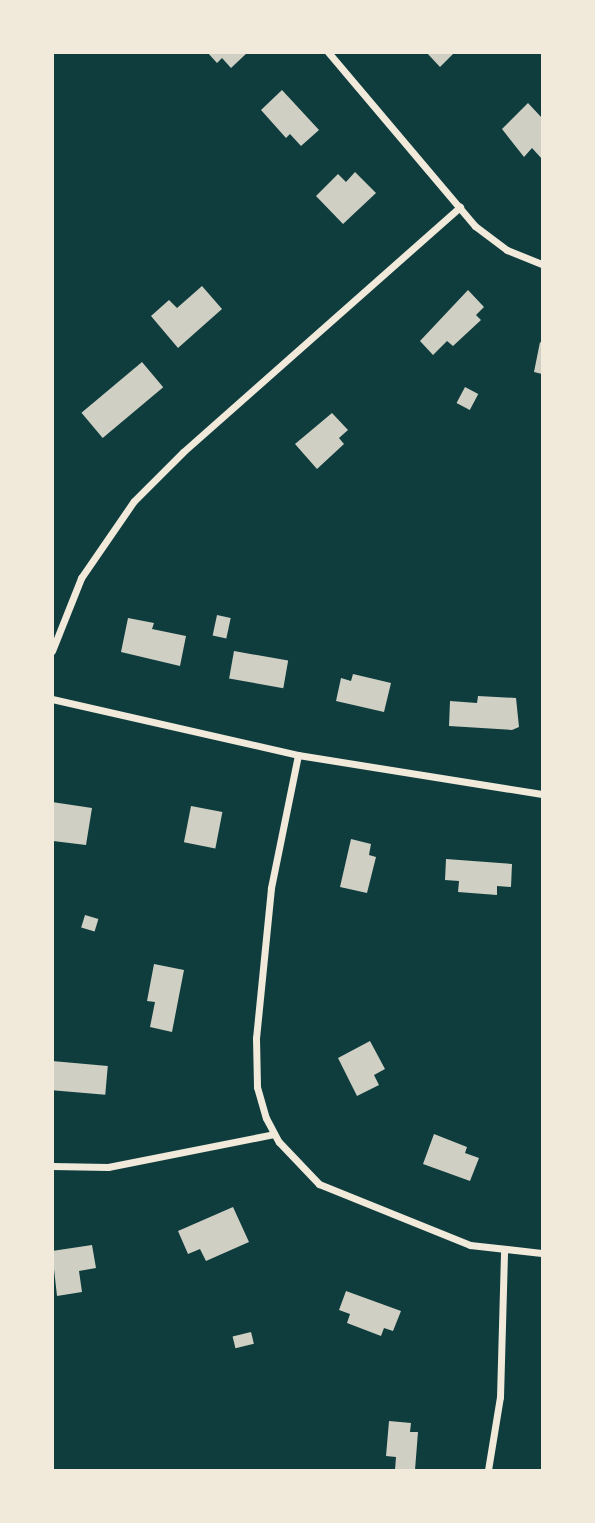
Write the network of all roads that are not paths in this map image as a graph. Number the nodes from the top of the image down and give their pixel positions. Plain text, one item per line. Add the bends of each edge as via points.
1 (328, 52) edge
2 (460, 207) junction
3 (542, 264) edge
4 (52, 651) edge
5 (52, 699) edge
6 (298, 755) junction
7 (542, 794) edge
8 (274, 1134) junction
9 (52, 1166) edge
10 (504, 1250) junction
11 (542, 1253) edge
12 (488, 1471) edge

1 - 2 street
2 - 3 street via 506,250
2 - 4 street via 183,452 134,501 81,578
5 - 6 street
6 - 7 street
6 - 8 street via 271,888 256,1038 257,1087
8 - 9 street via 108,1167
8 - 10 street via 319,1184 419,1228 470,1245
10 - 11 street
10 - 12 street via 500,1396

